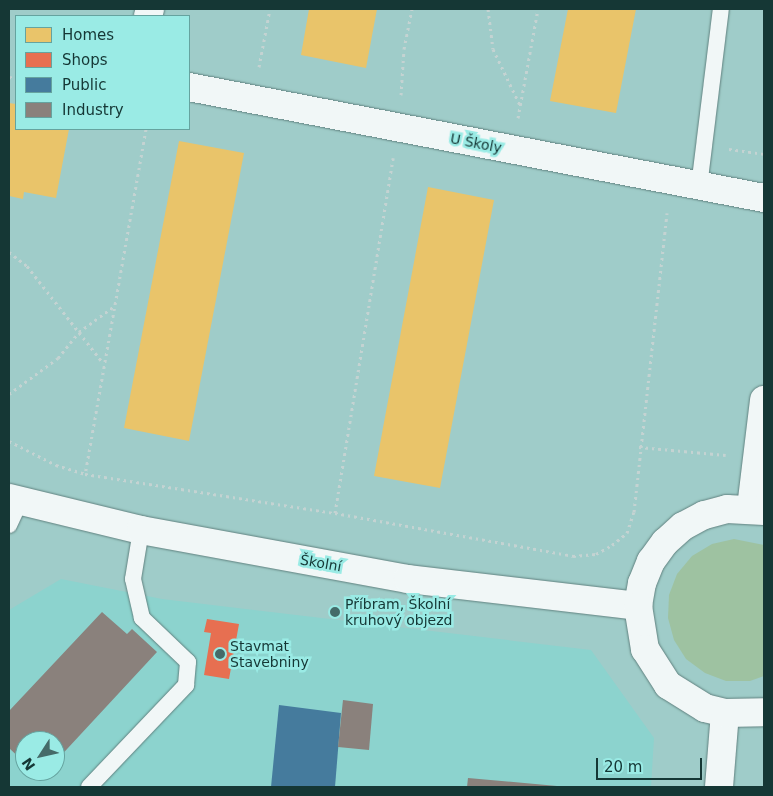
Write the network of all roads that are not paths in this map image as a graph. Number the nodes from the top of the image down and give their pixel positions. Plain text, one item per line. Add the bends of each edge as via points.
1 (721, 9) edge
2 (190, 87) edge
3 (699, 187) junction
4 (764, 198) edge
5 (764, 400) edge
6 (12, 508) edge
7 (758, 510) edge
8 (141, 530) junction
9 (638, 606) junction
10 (764, 712) edge
11 (725, 714) junction
12 (88, 787) edge
13 (719, 787) edge

1 - 3 lane
2 - 3 street, U Školy
3 - 4 street, U Školy
5 - 7 street
6 - 8 street, Školní
7 - 9 street via 719,511 683,526 651,561 642,583
8 - 9 street, Školní via 408,579
8 - 12 lane via 133,579 142,618 188,662 186,685
9 - 11 street via 645,649 668,685 705,708
10 - 11 street
11 - 13 street

